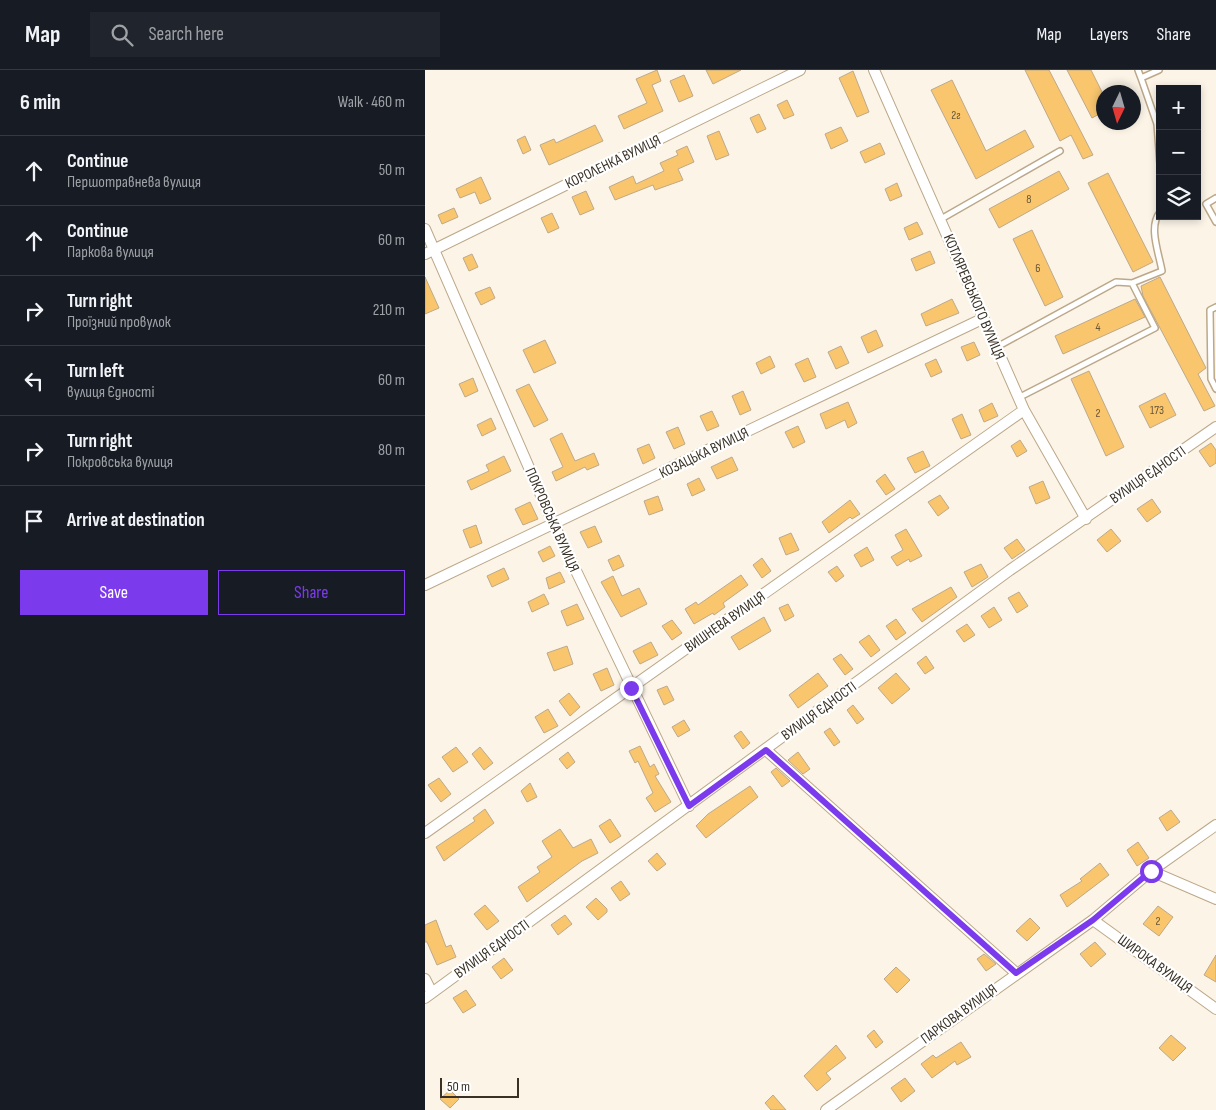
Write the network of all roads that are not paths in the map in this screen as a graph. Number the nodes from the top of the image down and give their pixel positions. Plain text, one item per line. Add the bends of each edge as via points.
1 (801, 70) edge
2 (874, 70) edge
3 (1138, 70) edge
4 (1159, 70) edge
5 (1141, 78) junction
6 (1157, 130) edge
7 (1060, 151) dead end
8 (1216, 198) edge
9 (1156, 217) edge
10 (941, 219) junction
11 (1216, 222) edge
12 (425, 229) edge
13 (429, 252) edge
14 (1133, 283) junction
15 (1216, 307) edge
16 (982, 319) junction
17 (995, 348) junction
18 (1216, 389) edge
19 (1018, 398) junction
20 (1024, 410) junction
21 (1216, 427) edge
22 (1086, 519) junction
23 (554, 525) junction
24 (425, 585) edge
25 (631, 688) junction
26 (766, 750) junction
27 (689, 806) junction
28 (1216, 825) edge
29 (425, 833) edge
30 (1151, 871) junction
31 (1216, 899) edge
32 (1093, 920) junction
33 (1016, 973) junction
34 (425, 979) edge
35 (429, 995) edge
36 (1216, 1009) edge
37 (826, 1110) edge

1 - 13 street, КОРОЛЕНКА ВУЛИЦЯ
2 - 10 street, КОТЛЯРЕВСЬКОГО ВУЛИЦЯ
3 - 5 lane
4 - 5 lane
5 - 6 lane
7 - 10 lane
8 - 11 lane via 1206,204
9 - 14 lane via 1154,228 1162,271
10 - 16 street, КОТЛЯРЕВСЬКОГО ВУЛИЦЯ
12 - 13 street, ПОКРОВСЬКА ВУЛИЦЯ
13 - 23 street, ПОКРОВСЬКА ВУЛИЦЯ
14 - 17 lane via 1116,282
14 - 19 lane via 1155,328
15 - 18 lane via 1210,310 1211,379
16 - 17 street, КОТЛЯРЕВСЬКОГО ВУЛИЦЯ
16 - 23 street, КОЗАЦЬКА ВУЛИЦЯ
17 - 19 street, КОТЛЯРЕВСЬКОГО ВУЛИЦЯ
19 - 20 street, КОТЛЯРЕВСЬКОГО ВУЛИЦЯ
20 - 22 street, КОТЛЯРЕВСЬКОГО ВУЛИЦЯ
20 - 25 street, ВИШНЕВА ВУЛИЦЯ
21 - 22 street, ВУЛИЦЯ ЄДНОСТІ
22 - 26 street, ВУЛИЦЯ ЄДНОСТІ via 1010,570
23 - 24 street, КОЗАЦЬКА ВУЛИЦЯ
23 - 25 street, ПОКРОВСЬКА ВУЛИЦЯ
25 - 27 street, ПОКРОВСЬКА ВУЛИЦЯ
25 - 29 street, ВИШНЕВА ВУЛИЦЯ
26 - 27 street, ВУЛИЦЯ ЄДНОСТІ
26 - 33 street
27 - 35 street, ВУЛИЦЯ ЄДНОСТІ
28 - 30 street, ПАРКОВА ВУЛИЦЯ
30 - 31 street
30 - 32 street, ПАРКОВА ВУЛИЦЯ
32 - 33 street, ПАРКОВА ВУЛИЦЯ
32 - 36 street, ШИРОКА ВУЛИЦЯ
33 - 37 street, ПАРКОВА ВУЛИЦЯ
34 - 35 street

